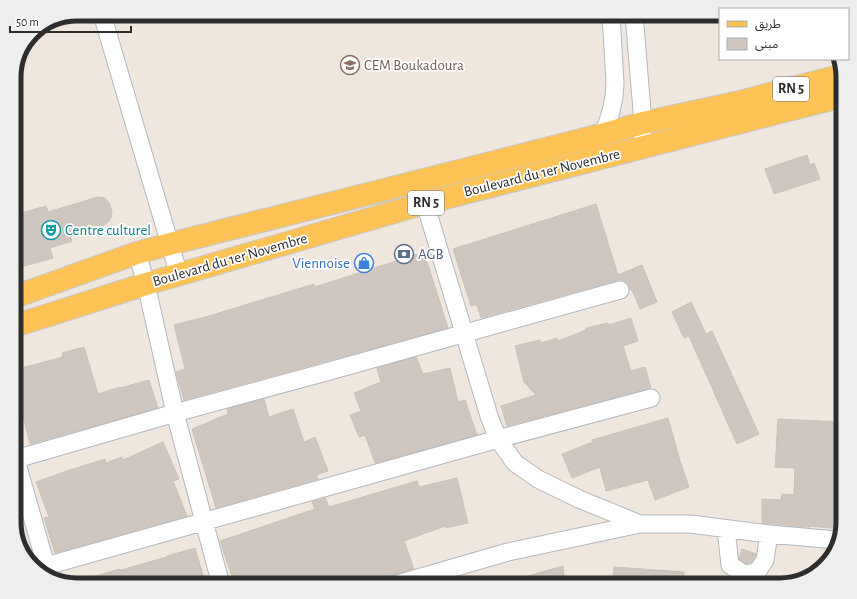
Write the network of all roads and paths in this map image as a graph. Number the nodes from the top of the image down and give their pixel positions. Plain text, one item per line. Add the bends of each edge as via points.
1 (104, 21) edge
2 (611, 21) edge
3 (635, 21) edge
4 (836, 78) edge
5 (836, 97) edge
6 (743, 112) junction
7 (643, 123) junction
8 (601, 135) junction
9 (635, 149) junction
10 (425, 203) junction
11 (170, 244) junction
12 (137, 253) junction
13 (179, 275) junction
14 (146, 284) junction
15 (620, 290) dead end
16 (21, 294) edge
17 (21, 324) edge
18 (464, 333) junction
19 (651, 398) dead end
20 (175, 413) junction
21 (498, 439) junction
22 (21, 454) edge
23 (21, 477) edge
24 (204, 522) junction
25 (640, 524) junction
26 (726, 529) junction
27 (769, 534) junction
28 (833, 540) edge
29 (48, 570) edge
30 (49, 571) edge
31 (219, 578) edge
32 (436, 578) edge

1 - 11 street
2 - 8 street via 614,97 609,118
3 - 7 street
4 - 6 main road, Boulevard du 1er Novembre / RN 5
5 - 6 main road, Boulevard du 1er Novembre / RN 5
6 - 7 main road, Boulevard du 1er Novembre / RN 5
6 - 9 main road, Boulevard du 1er Novembre / RN 5
7 - 8 main road, Boulevard du 1er Novembre / RN 5
7 - 9 street via 642,135
8 - 11 main road, Boulevard du 1er Novembre / RN 5
9 - 10 main road, Boulevard du 1er Novembre / RN 5
10 - 13 main road, Boulevard du 1er Novembre / RN 5
10 - 18 street
11 - 12 main road, Boulevard du 1er Novembre / RN 5
11 - 13 street
12 - 14 street
12 - 16 main road, Boulevard du 1er Novembre / RN 5
13 - 14 main road, Boulevard du 1er Novembre / RN 5
14 - 17 main road, Boulevard du 1er Novembre / RN 5
14 - 20 street
15 - 18 street
18 - 20 street
18 - 21 street
19 - 21 street
20 - 22 street
20 - 24 street
21 - 24 street
21 - 25 street via 515,463 538,479
23 - 29 street
24 - 30 street
24 - 31 street
25 - 26 street via 690,524
25 - 32 street via 508,552
26 - 27 street
26 - 27 street via 730,565 744,574 757,572 765,560
27 - 28 street

